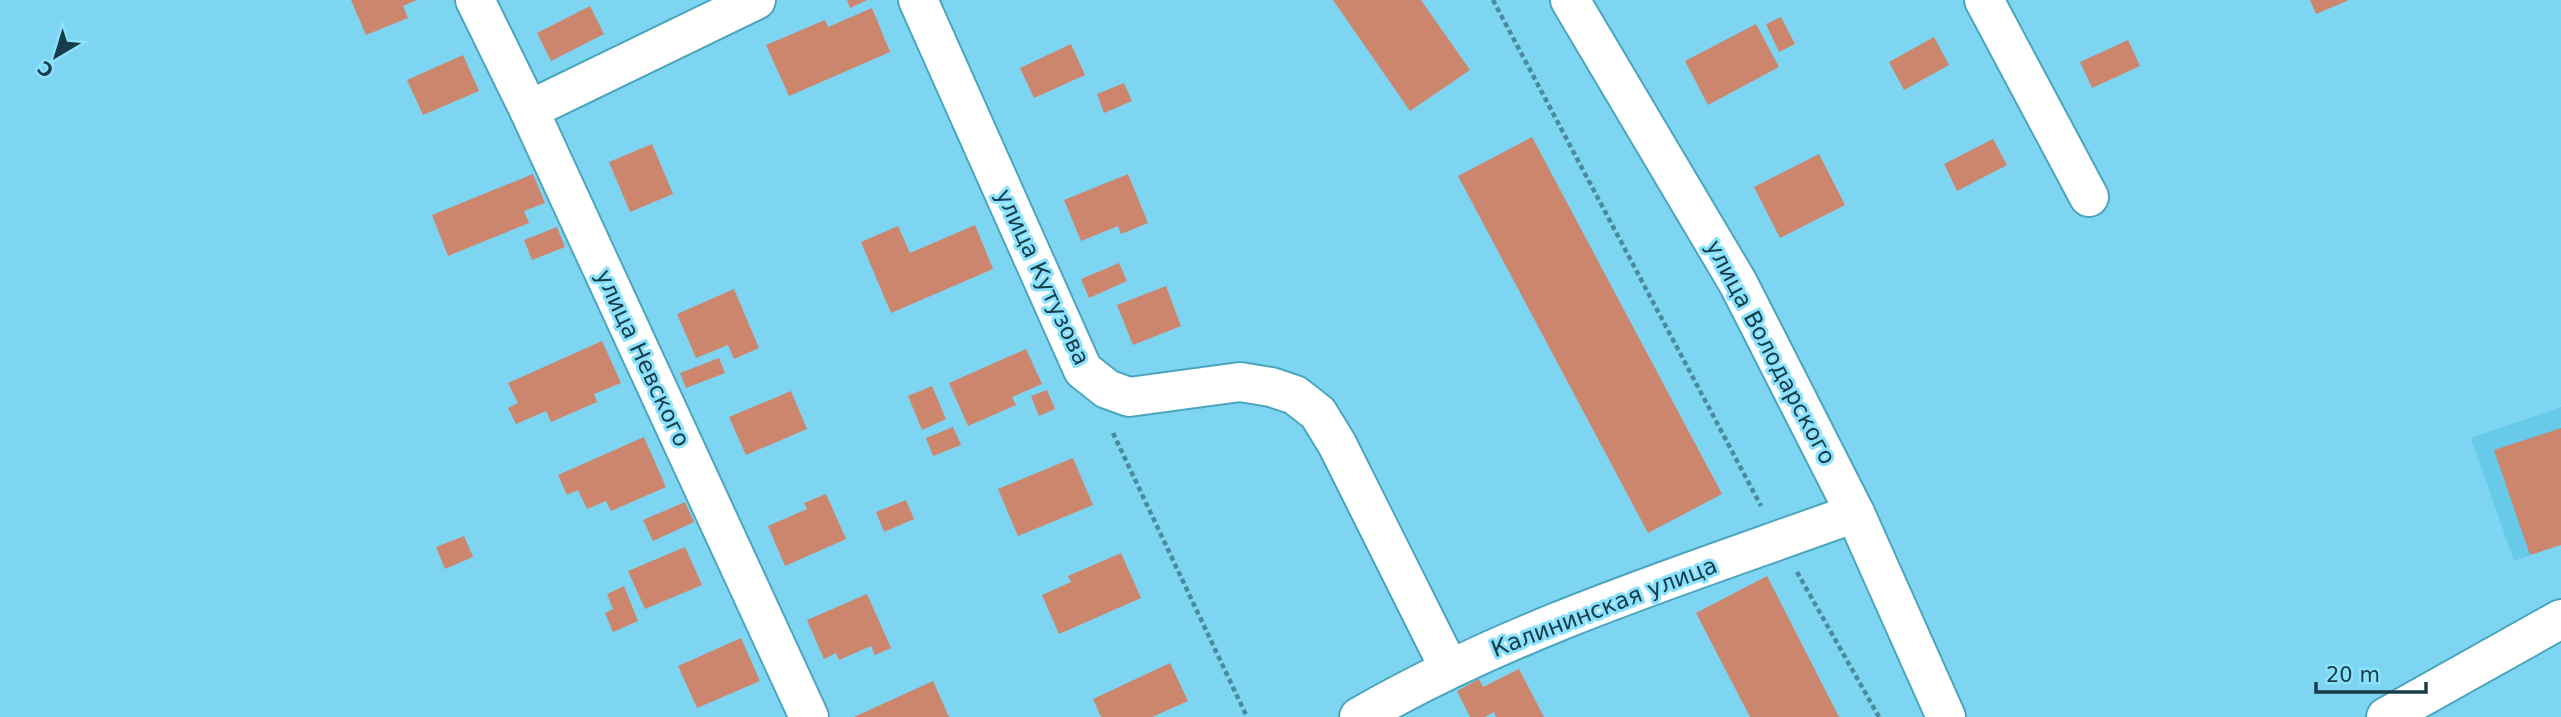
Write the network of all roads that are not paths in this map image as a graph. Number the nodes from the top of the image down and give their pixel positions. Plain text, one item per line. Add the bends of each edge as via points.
1 (475, 0) edge
2 (756, 0) edge
3 (918, 0) edge
4 (1570, 0) edge
5 (1984, 0) edge
6 (529, 110) junction
7 (2089, 197) dead end
8 (1855, 513) junction
9 (2561, 619) edge
10 (1449, 668) junction
11 (809, 717) edge
12 (1359, 717) edge
13 (1946, 717) edge
14 (2385, 717) edge

1 - 6 street, улица Невского
2 - 6 street
3 - 10 street, улица Кутузова via 1083,370 1107,389 1129,397 1240,382 1295,396 1318,413
4 - 8 street, улица Володарского via 1738,284
5 - 7 street
6 - 11 street, улица Невского
8 - 10 street, Калининская улица via 1556,620
8 - 13 street, улица Володарского
9 - 14 street
10 - 12 street, Калининская улица

